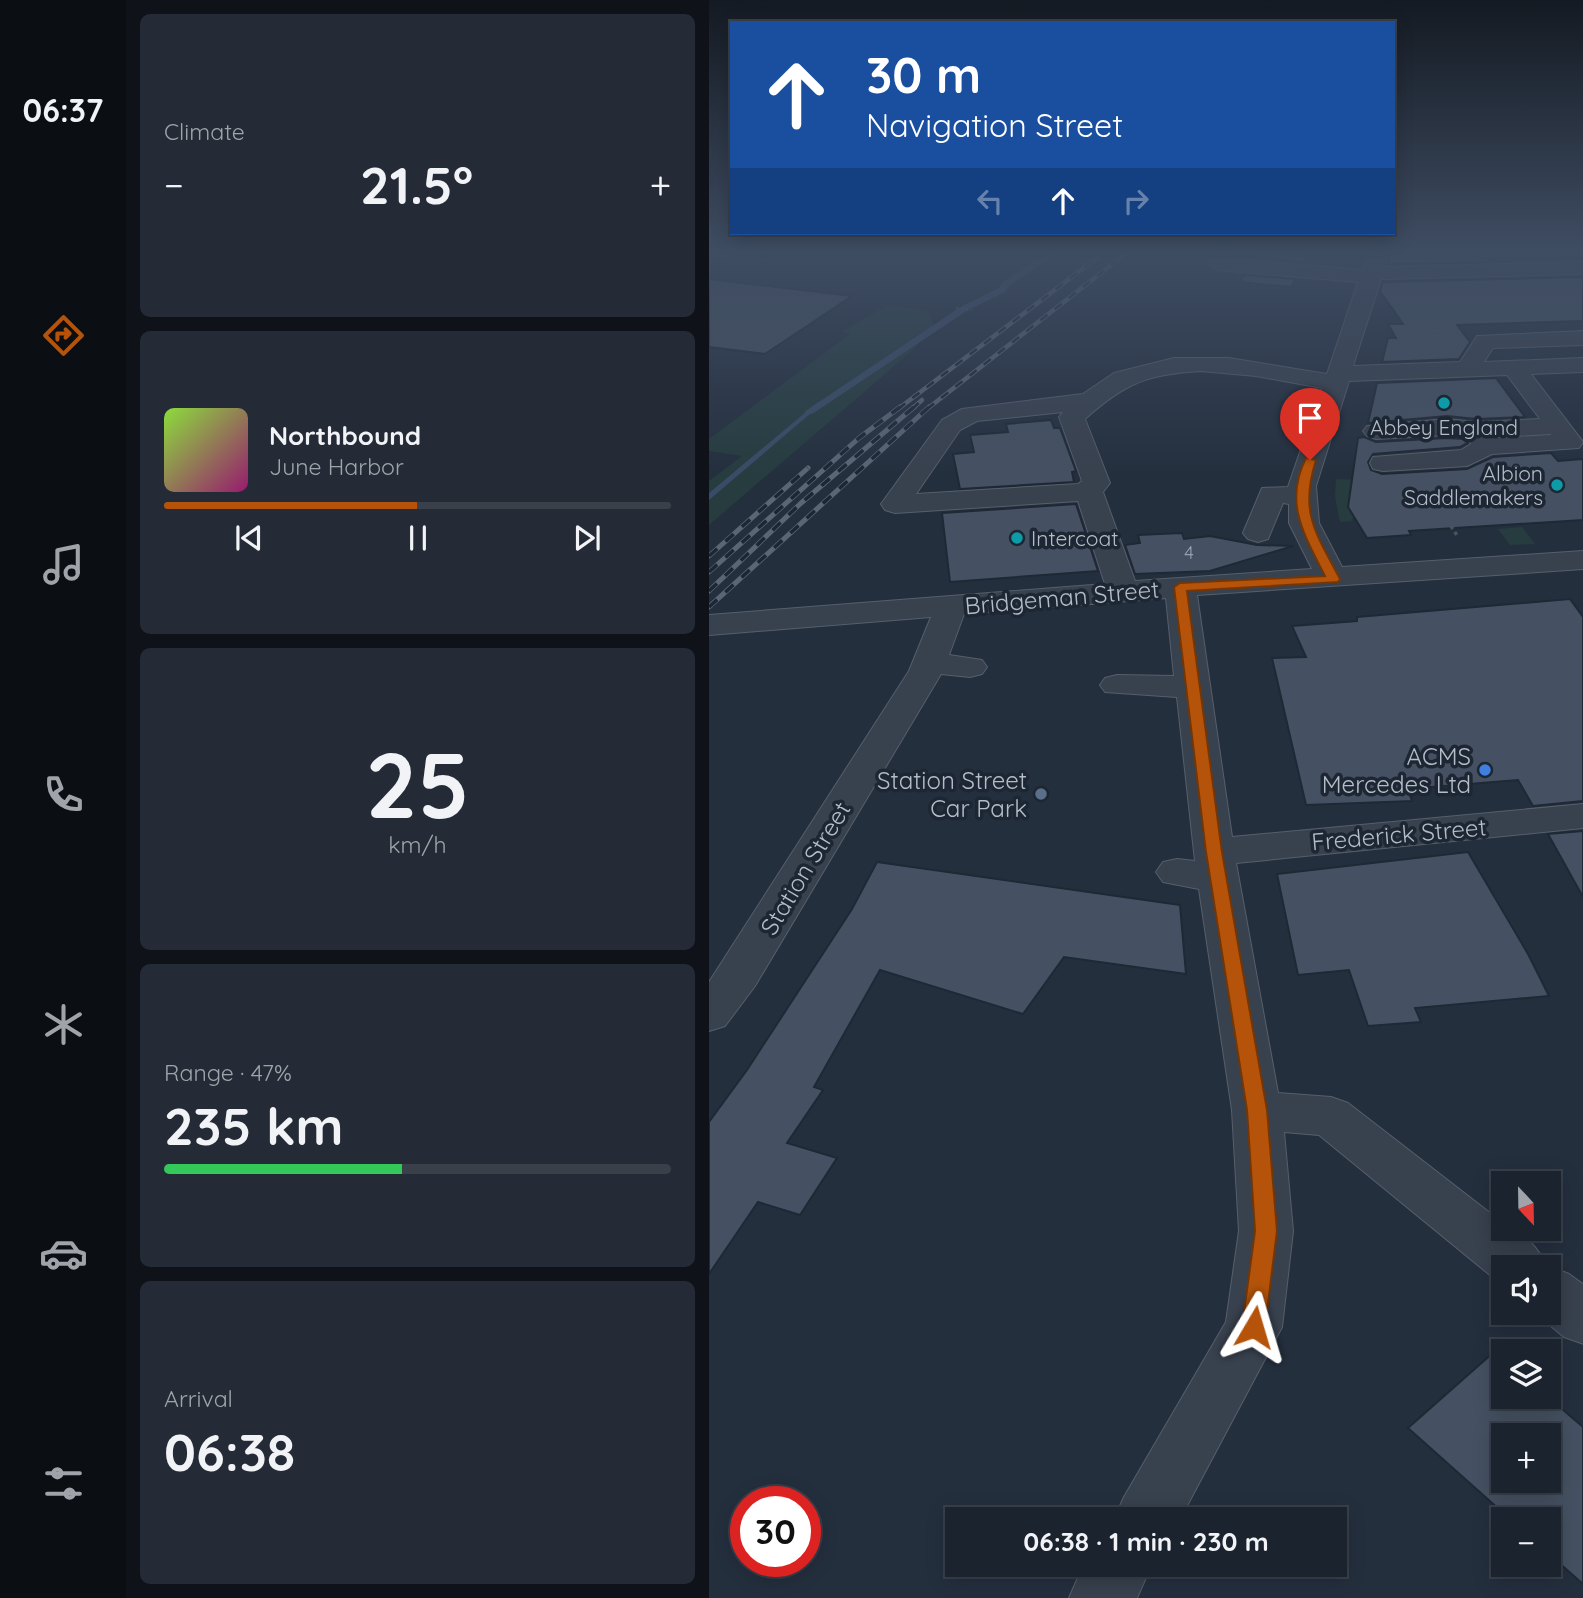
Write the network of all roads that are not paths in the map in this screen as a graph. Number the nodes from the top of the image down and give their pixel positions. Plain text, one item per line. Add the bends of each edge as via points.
1 (1355, 326) edge
2 (1583, 338) edge
3 (1514, 368) junction
4 (1468, 369) junction
5 (1572, 370) edge
6 (1338, 378) junction
7 (1091, 401) junction
8 (1376, 430) dead end
9 (1481, 438) junction
10 (1383, 463) dead end
11 (1089, 492) junction
12 (1303, 497) junction
13 (1126, 528) dead end
14 (1258, 533) dead end
15 (1583, 560) edge
16 (1333, 579) junction
17 (1150, 590) junction
18 (951, 606) junction
19 (709, 625) edge
20 (929, 663) junction
21 (970, 667) dead end
22 (1117, 685) dead end
23 (1193, 687) junction
24 (1583, 817) edge
25 (1203, 867) junction
26 (709, 1014) edge
27 (1257, 1110) junction
28 (1505, 1255) edge
29 (1561, 1301) edge
30 (1583, 1319) edge
31 (1153, 1507) edge
32 (1113, 1577) edge
33 (1102, 1598) edge

1 - 6 street
2 - 4 street via 1485,341
3 - 4 street
3 - 5 street
3 - 9 street via 1570,442
4 - 6 street
6 - 7 street via 1234,367 1163,367 1121,379
6 - 12 street via 1302,486
7 - 11 street via 1072,417 1096,482
7 - 11 street via 971,414 951,425 895,505
8 - 9 street via 1447,427
9 - 10 street via 1467,458
11 - 17 street
12 - 14 street via 1272,494
12 - 16 street via 1305,523
13 - 17 street
15 - 16 street, Bridgeman Street
16 - 17 street, Bridgeman Street
17 - 18 street, Bridgeman Street
17 - 23 street
18 - 19 street, Bridgeman Street
18 - 20 street, Station Street
20 - 21 street
20 - 26 street, Station Street via 739,975
22 - 23 street
23 - 25 street
24 - 25 street, Frederick Street
25 - 27 street
27 - 28 street via 1331,1117
27 - 31 street via 1266,1231 1254,1327
29 - 30 street
32 - 33 street

